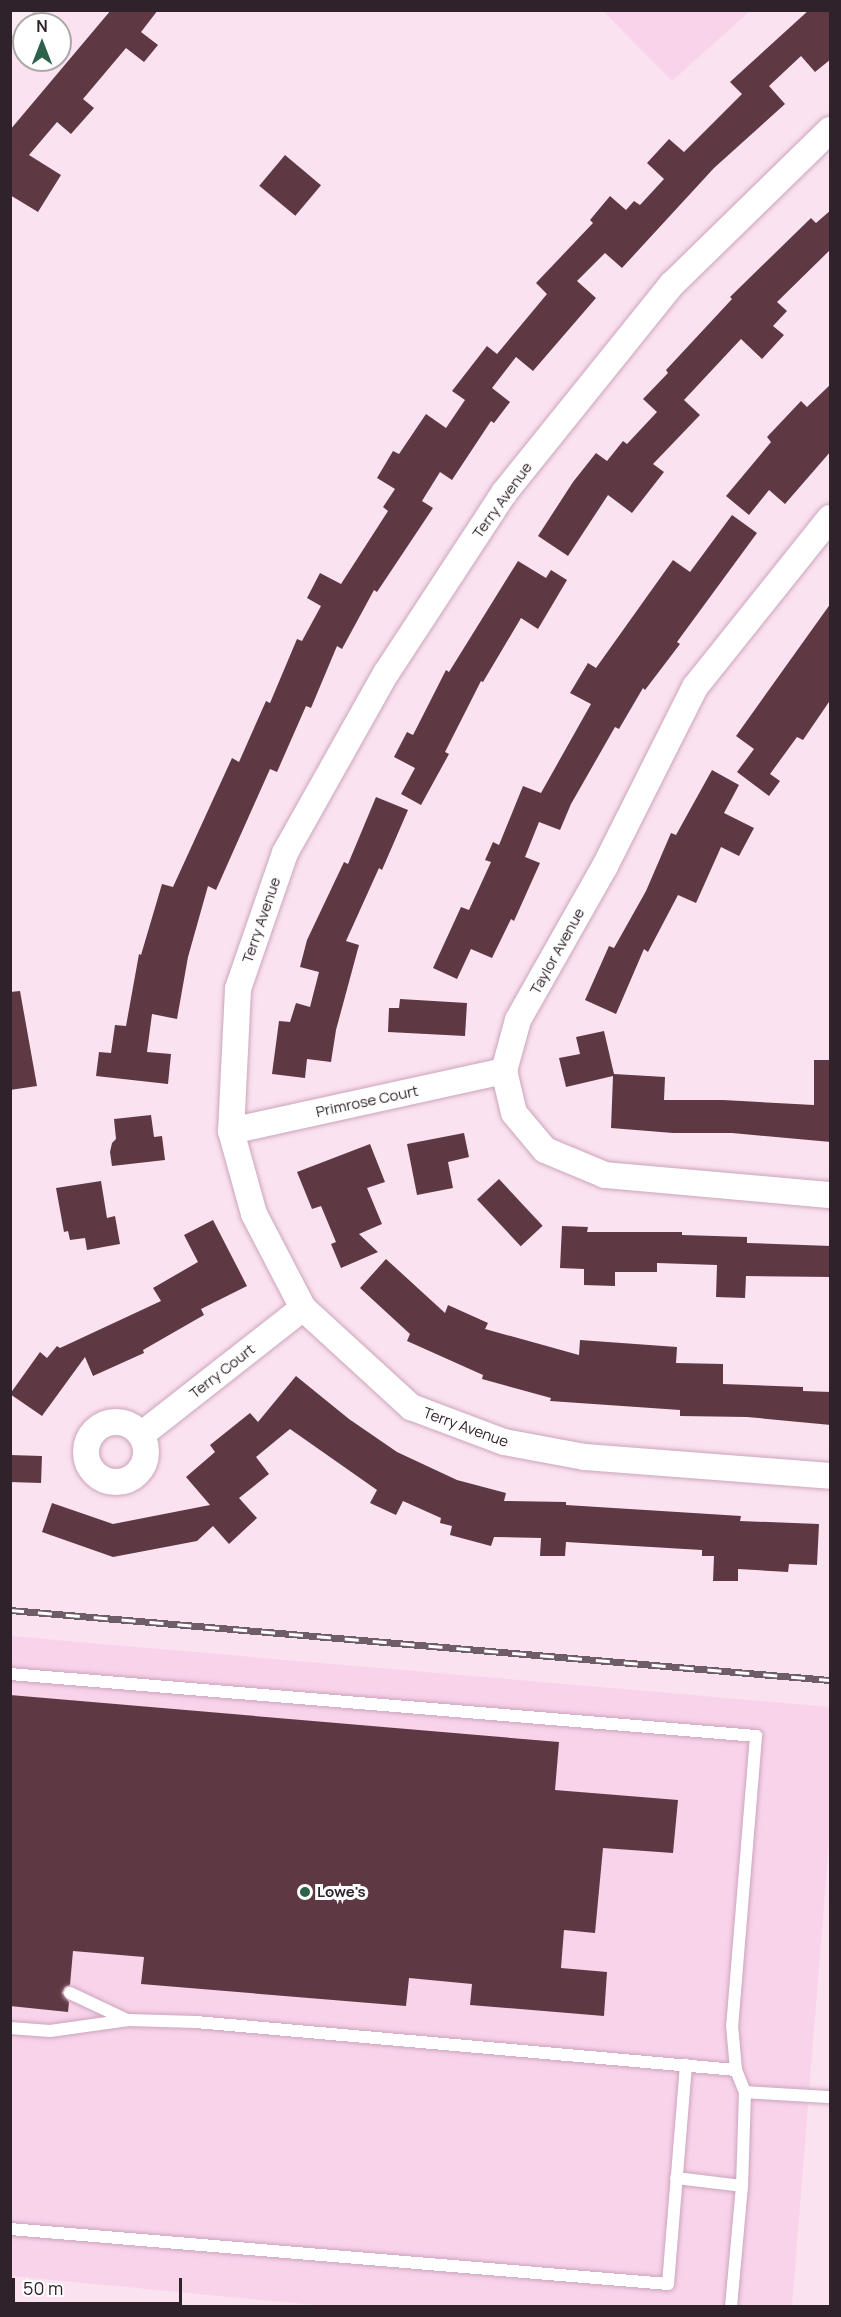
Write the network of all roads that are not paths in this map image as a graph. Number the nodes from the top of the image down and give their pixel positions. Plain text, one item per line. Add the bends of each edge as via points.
1 (16, 10) edge
2 (10, 19) edge
3 (831, 130) edge
4 (831, 518) edge
5 (504, 1071) junction
6 (231, 1131) junction
7 (831, 1195) edge
8 (303, 1308) junction
9 (141, 1434) dead end
10 (831, 1476) edge
11 (10, 1674) edge
12 (70, 1994) dead end
13 (128, 2020) junction
14 (10, 2028) edge
15 (686, 2065) junction
16 (736, 2070) junction
17 (745, 2092) junction
18 (831, 2097) edge
19 (676, 2178) junction
20 (742, 2186) junction
21 (10, 2229) edge
22 (731, 2307) edge

1 - 2 street
3 - 6 street, Terry Avenue via 672,284 504,493 386,673 285,853 238,989
4 - 5 street, Taylor Avenue via 695,687 605,866 518,1020
5 - 6 street, Primrose Court
5 - 7 street, Taylor Avenue via 514,1113 545,1150 605,1175
6 - 8 street, Terry Avenue via 254,1214
8 - 9 street, Terry Court
8 - 10 street, Terry Avenue via 411,1407 504,1442 585,1457
11 - 16 lane via 756,1736 732,2025
12 - 13 lane
13 - 14 lane via 50,2031
13 - 15 lane via 196,2022
15 - 16 lane
15 - 19 lane
16 - 17 lane
17 - 18 lane
17 - 20 lane
19 - 20 lane
19 - 21 lane via 668,2284
20 - 22 lane

